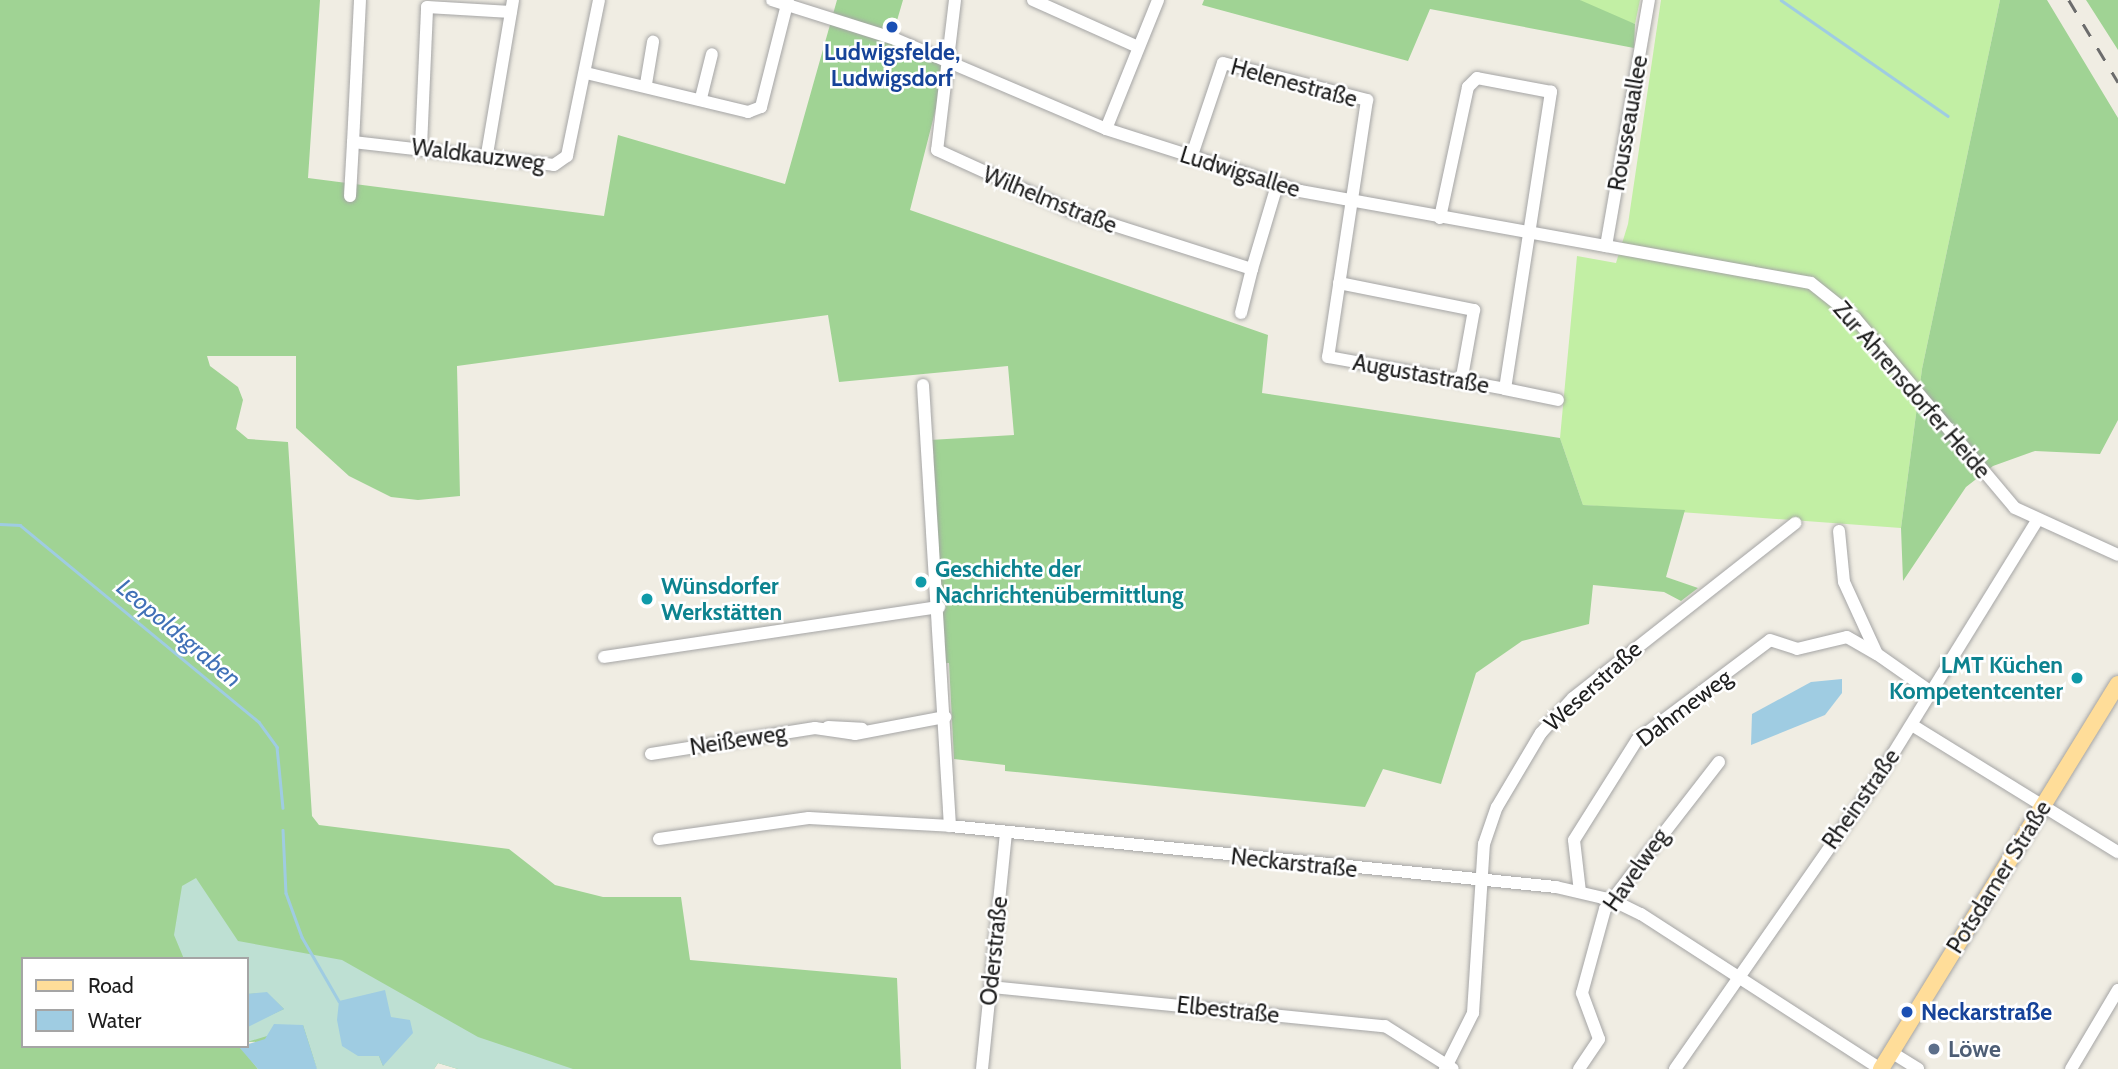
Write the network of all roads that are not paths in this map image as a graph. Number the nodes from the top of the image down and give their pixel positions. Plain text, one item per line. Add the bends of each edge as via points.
1 (360, 0) edge
2 (600, 0) edge
3 (772, 0) edge
4 (955, 0) edge
5 (1032, 0) edge
6 (1158, 0) edge
7 (1649, 0) edge
8 (787, 3) edge
9 (512, 6) edge
10 (653, 42) dead end
11 (1138, 47) junction
12 (712, 54) dead end
13 (948, 61) junction
14 (586, 73) junction
15 (646, 84) junction
16 (701, 98) junction
17 (1105, 129) junction
18 (353, 142) junction
19 (421, 147) junction
20 (487, 154) junction
21 (1191, 159) junction
22 (1277, 185) junction
23 (350, 196) dead end
24 (1351, 201) junction
25 (1440, 218) junction
26 (1528, 234) junction
27 (1606, 246) junction
28 (1252, 269) junction
29 (1339, 283) junction
30 (1241, 313) dead end
31 (1461, 382) junction
32 (923, 385) dead end
33 (1505, 389) junction
34 (1558, 400) dead end
35 (2036, 522) junction
36 (1795, 523) dead end
37 (1839, 531) dead end
38 (2118, 555) edge
39 (939, 607) junction
40 (1877, 654) junction
41 (604, 657) dead end
42 (2118, 684) edge
43 (1931, 692) junction
44 (945, 717) junction
45 (1912, 725) junction
46 (651, 754) dead end
47 (1718, 762) dead end
48 (2043, 806) junction
49 (950, 826) junction
50 (1006, 834) junction
51 (659, 839) dead end
52 (2118, 852) edge
53 (1478, 879) junction
54 (1580, 892) junction
55 (1612, 900) junction
56 (1737, 976) junction
57 (990, 987) junction
58 (2118, 990) edge
59 (1891, 1052) junction
60 (1449, 1068) edge
61 (982, 1069) edge
62 (1579, 1069) edge
63 (1675, 1069) edge
64 (1881, 1069) edge
65 (1918, 1069) edge
66 (2071, 1069) edge

1 - 18 street
2 - 14 street, Waldkauzweg
3 - 8 street, Ludwigsallee
4 - 13 street
5 - 11 street
6 - 11 street
7 - 27 street, Rousseauallee
8 - 13 street, Ludwigsallee
8 - 16 street via 761,107 748,112
9 - 19 street via 428,7
9 - 20 street
10 - 15 street
11 - 17 street
12 - 16 street
13 - 17 street, Ludwigsallee
13 - 28 street, Wilhelmstraße via 937,150 1073,212
14 - 15 street
14 - 20 street, Waldkauzweg via 567,156 554,165
15 - 16 street
17 - 21 street, Ludwigsallee
18 - 19 street, Waldkauzweg
18 - 23 street
19 - 20 street, Waldkauzweg
21 - 22 street, Ludwigsallee
21 - 24 street, Helenestraße via 1223,63 1367,100
22 - 24 street, Ludwigsallee
22 - 28 street
24 - 25 street, Ludwigsallee
24 - 29 street, Augustastraße
25 - 26 street, Ludwigsallee
25 - 26 street, Augustastraße via 1468,87 1477,78 1551,92
26 - 27 street, Ludwigsallee
26 - 33 street, Augustastraße
27 - 35 street, Zur Ahrensdorfer Heide via 1785,277 1832,296 1999,491
28 - 30 street
29 - 31 street, Augustastraße via 1328,357
29 - 31 street via 1474,310
31 - 33 street, Augustastraße
32 - 39 street
33 - 34 street, Augustastraße
35 - 38 street, Zur Ahrensdorfer Heide
35 - 43 street, Rheinstraße
36 - 53 street, Weserstraße via 1573,698 1541,733 1497,807
37 - 40 street via 1849,600
39 - 41 street
39 - 44 street
40 - 43 street
40 - 54 street, Dahmeweg via 1847,637 1797,649 1770,640 1636,740 1574,840
42 - 48 main road, Potsdamer Straße
43 - 45 street, Rheinstraße
44 - 46 street, Neißeweg via 862,729 855,734 824,728
44 - 49 street
45 - 48 street
45 - 56 street, Rheinstraße
47 - 55 street, Havelweg
48 - 52 street
48 - 59 main road, Potsdamer Straße
49 - 50 street, Neckarstraße
49 - 51 street, Neckarstraße via 810,818
50 - 53 street, Neckarstraße
50 - 57 street, Oderstraße
53 - 54 street, Neckarstraße
53 - 60 street, Weserstraße via 1473,1013
54 - 55 street, Neckarstraße
55 - 56 street, Neckarstraße
55 - 62 street, Havelweg via 1582,993 1599,1039
56 - 63 street, Rheinstraße
56 - 64 street, Neckarstraße
57 - 60 street, Elbestraße via 1385,1026
57 - 61 street, Oderstraße
58 - 66 street
59 - 64 main road, Potsdamer Straße
59 - 65 street

